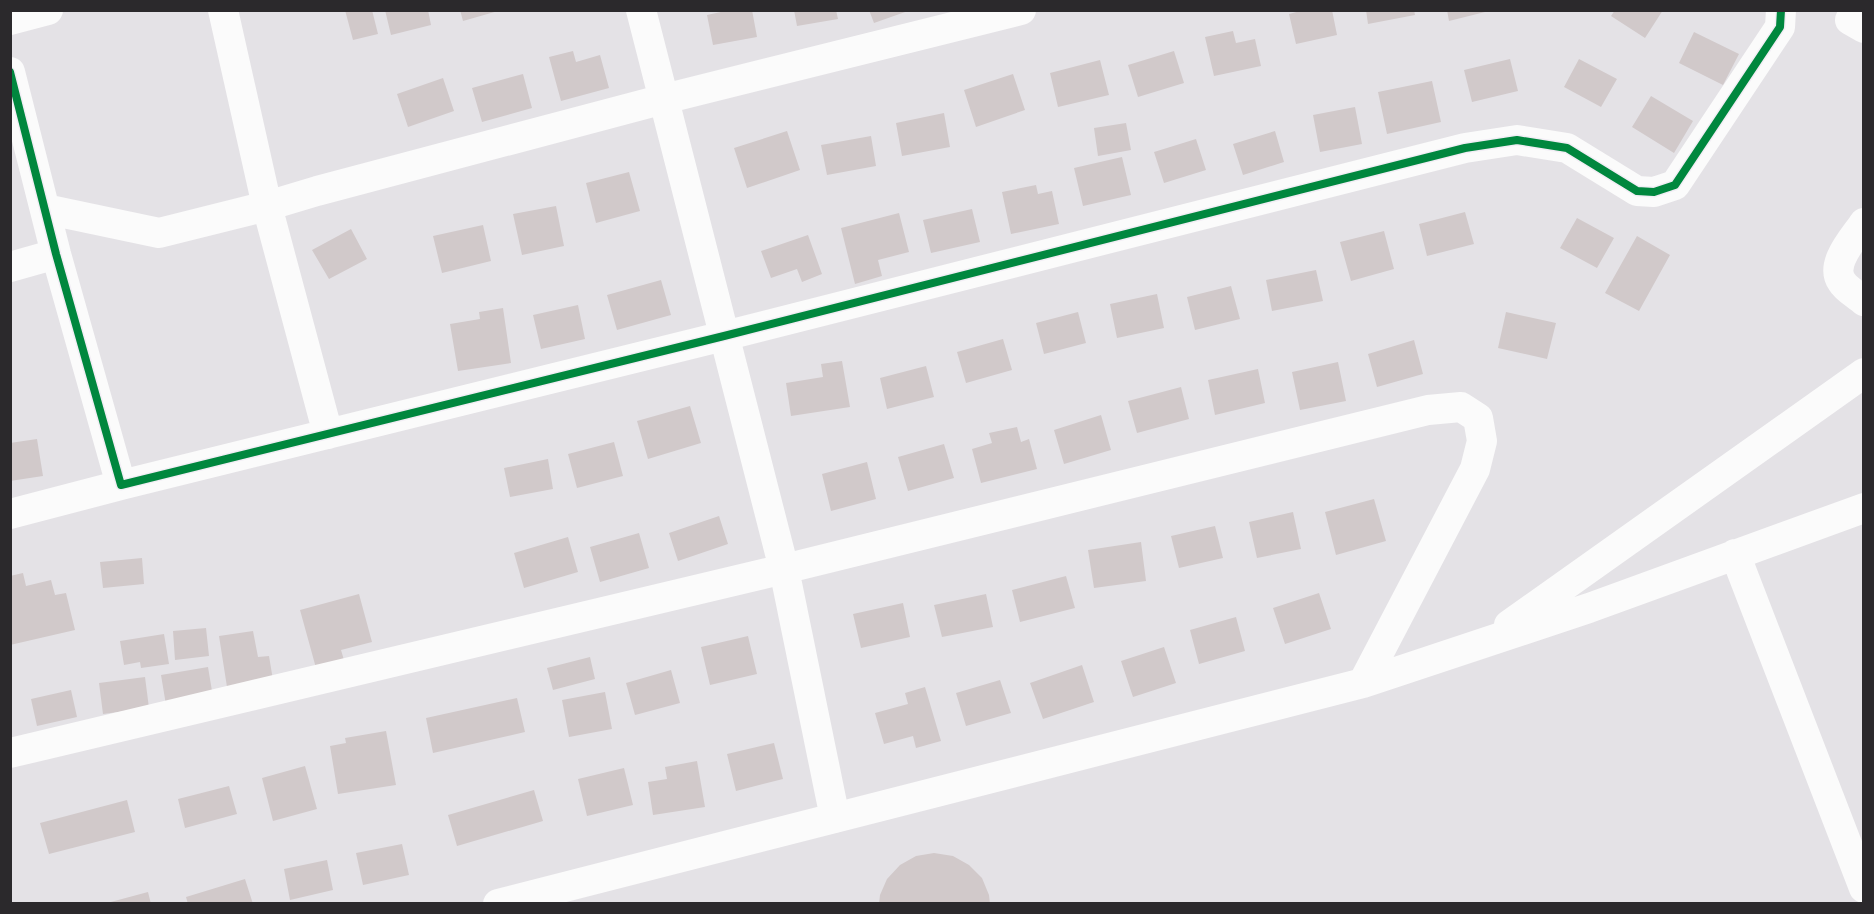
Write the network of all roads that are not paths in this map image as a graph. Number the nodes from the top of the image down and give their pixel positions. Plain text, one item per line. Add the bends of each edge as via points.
1 (48, 10) edge
2 (223, 10) edge
3 (641, 10) edge
4 (1021, 10) edge
5 (1781, 10) edge
6 (10, 20) edge
7 (10, 72) edge
8 (664, 99) junction
9 (267, 206) junction
10 (45, 209) junction
11 (1863, 223) edge
12 (56, 254) junction
13 (10, 267) edge
14 (1863, 301) edge
15 (724, 336) junction
16 (1863, 373) edge
17 (328, 434) junction
18 (121, 485) junction
19 (1863, 508) edge
20 (10, 514) edge
21 (1735, 554) junction
22 (784, 569) junction
23 (1484, 642) junction
24 (1363, 683) junction
25 (10, 753) edge
26 (835, 818) junction
27 (1863, 888) edge
28 (498, 903) edge

1 - 6 street
2 - 9 street
3 - 8 street
4 - 8 street
5 - 15 street via 1780,27 1675,185 1654,192 1637,191 1567,148 1517,140 1453,151
7 - 10 street
8 - 9 street
8 - 15 street
9 - 10 street via 159,233
9 - 17 street
10 - 12 street
11 - 14 street via 1839,262 1839,270 1841,282
12 - 13 street
12 - 18 street
15 - 17 street
15 - 22 street
16 - 23 street
17 - 18 street
18 - 20 street
19 - 21 street
21 - 23 street
21 - 27 street
22 - 24 street via 1428,410 1461,407 1478,418 1482,441 1475,469
22 - 25 street
22 - 26 street
23 - 24 street
24 - 26 street
26 - 28 street

